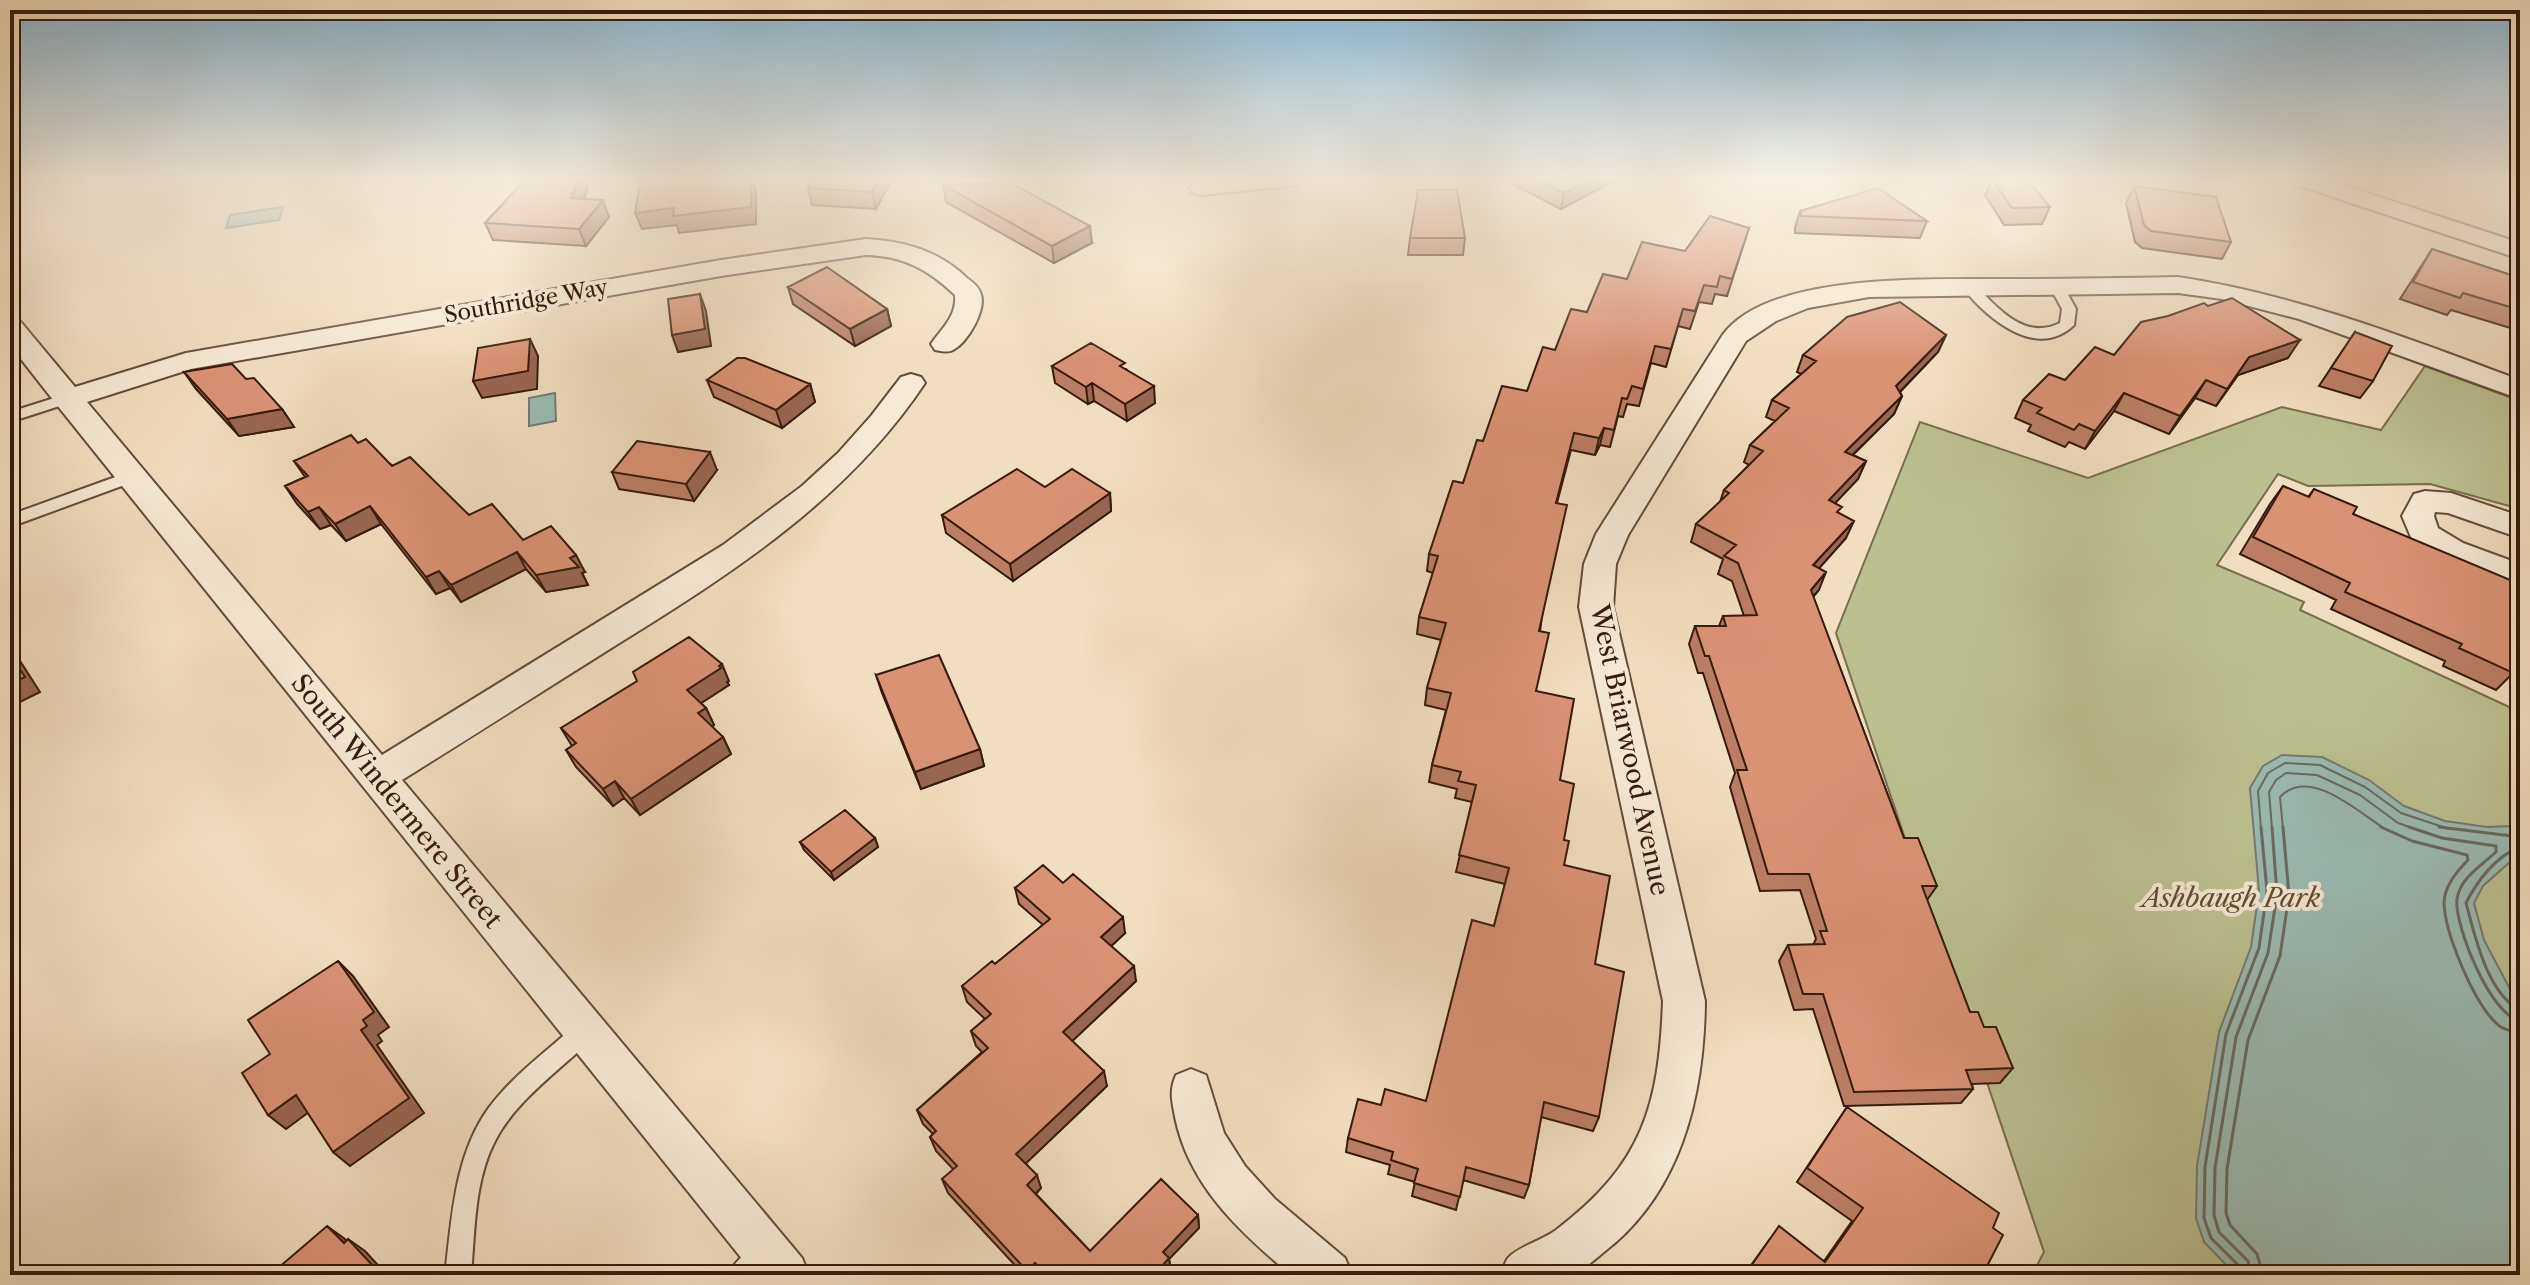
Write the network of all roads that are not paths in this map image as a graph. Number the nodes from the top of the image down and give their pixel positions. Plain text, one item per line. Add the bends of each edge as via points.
1 (2487, 239) edge
2 (2520, 251) edge
3 (2056, 285) junction
4 (1969, 287) junction
5 (10, 327) edge
6 (945, 344) dead end
7 (911, 383) dead end
8 (2520, 390) edge
9 (67, 399) junction
10 (10, 417) edge
11 (132, 476) junction
12 (10, 521) edge
13 (2520, 527) edge
14 (2520, 576) edge
15 (377, 777) junction
16 (585, 1031) junction
17 (1191, 1090) dead end
18 (765, 1268) edge
19 (458, 1275) edge
20 (1328, 1275) edge
21 (1525, 1275) edge

1 - 2 street
3 - 4 street, West Briarwood Avenue
3 - 4 lane via 2069,309 2067,325 2055,333 2033,335 2018,331
3 - 8 street, West Briarwood Avenue via 2178,285 2260,298
4 - 21 street, West Briarwood Avenue via 1832,292 1782,305 1758,318 1736,336 1612,534 1600,564 1596,607 1684,1001 1685,1038 1678,1095 1660,1146 1629,1196 1589,1237
5 - 9 street, South Windermere Street
6 - 9 street, Southridge Way via 961,325 968,293 929,261 893,248 866,247 186,361
7 - 15 street via 890,417 844,468 755,540
9 - 10 lane
9 - 11 street, South Windermere Street
11 - 12 lane
11 - 15 street, South Windermere Street
13 - 14 street via 2451,503 2425,501 2418,516 2424,534 2452,551
15 - 16 street, South Windermere Street
16 - 18 street, South Windermere Street
16 - 19 lane via 497,1117 478,1152
17 - 20 street via 1204,1142 1221,1173 1243,1200

